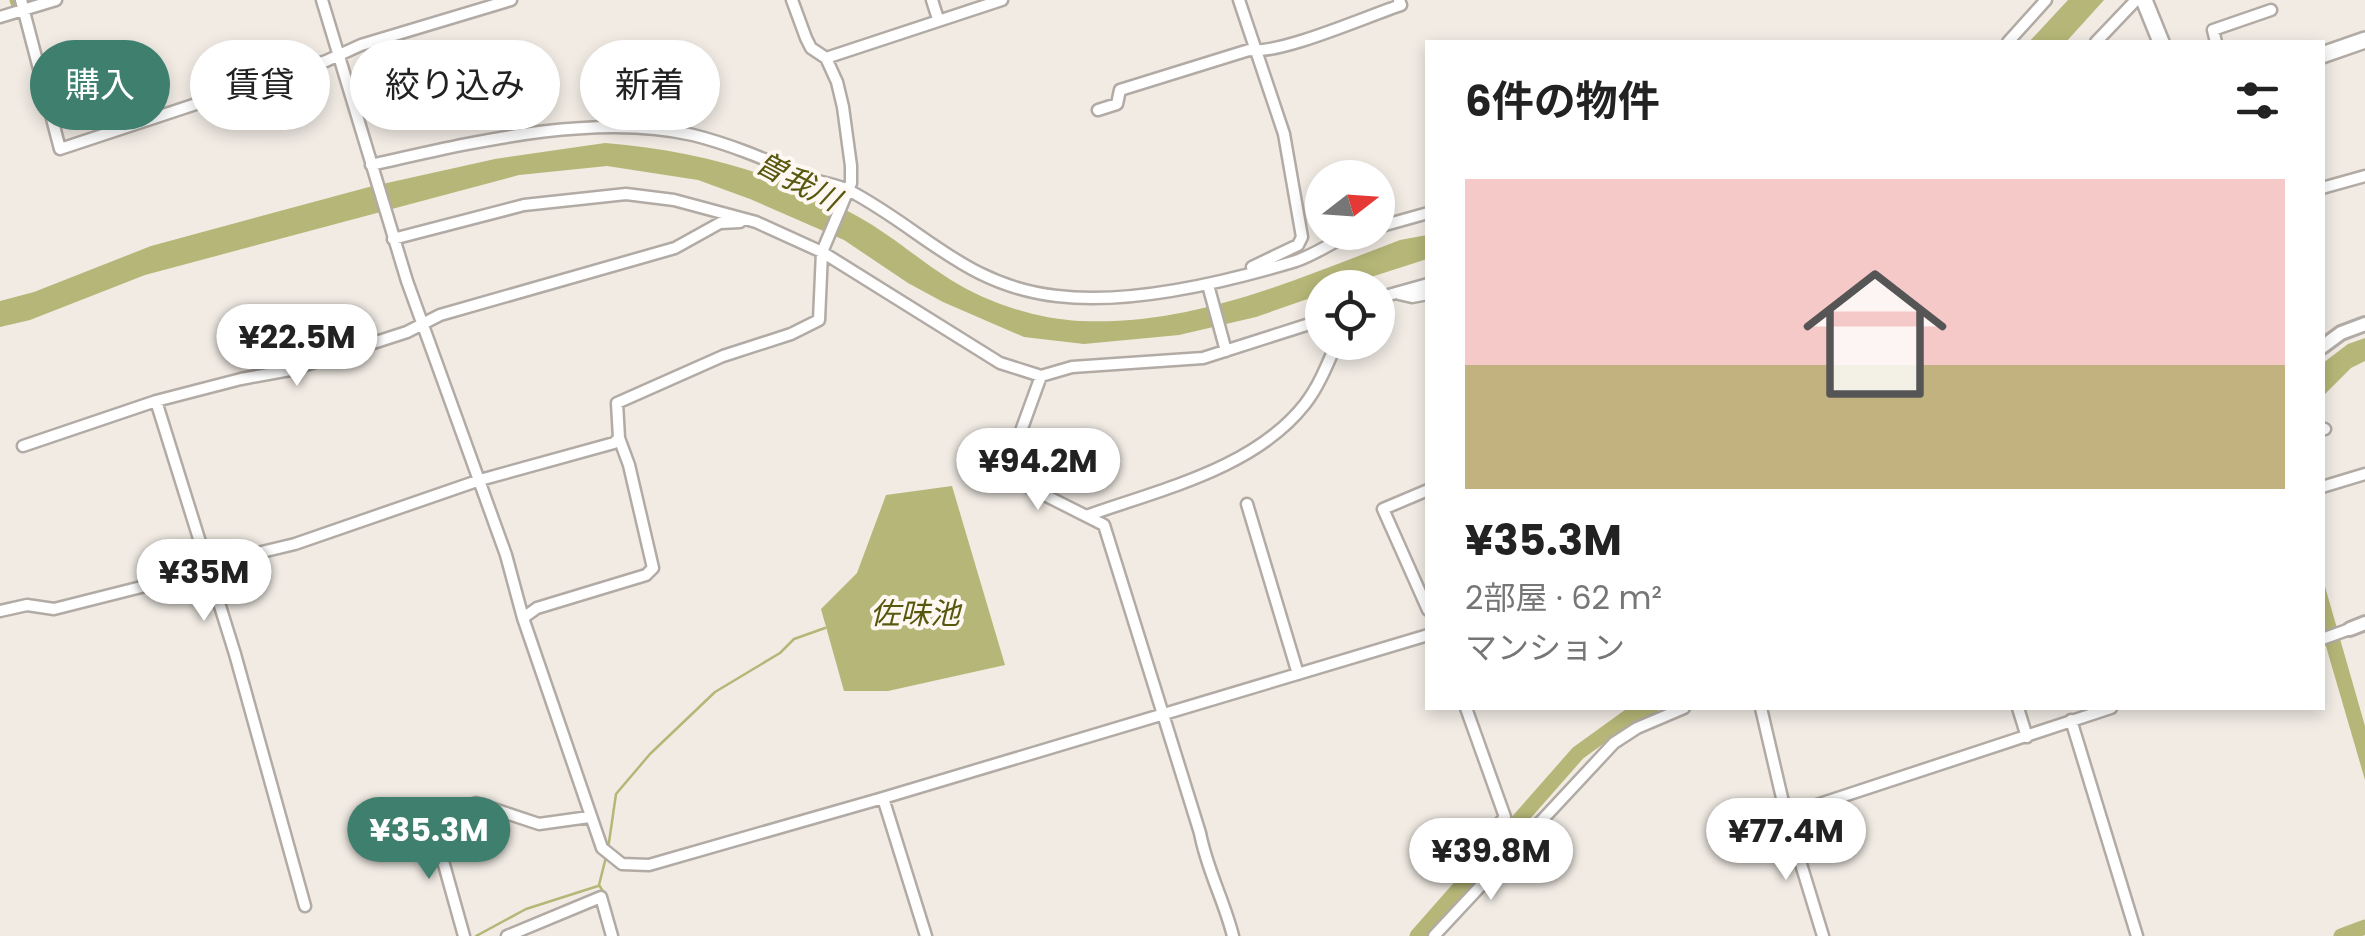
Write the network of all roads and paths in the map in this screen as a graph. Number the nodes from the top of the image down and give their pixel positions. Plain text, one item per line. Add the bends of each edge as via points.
1 (56, 0) edge
2 (322, 0) edge
3 (511, 0) edge
4 (792, 0) edge
5 (932, 0) edge
6 (1002, 0) edge
7 (1239, 0) edge
8 (1399, 0) edge
9 (2046, 0) edge
10 (2140, 0) edge
11 (22, 5) edge
12 (2270, 10) dead end
13 (0, 17) edge
14 (938, 19) junction
15 (2010, 40) edge
16 (2098, 40) edge
17 (2160, 40) edge
18 (2216, 40) edge
19 (2365, 40) edge
20 (1254, 50) junction
21 (338, 54) junction
22 (2325, 54) edge
23 (826, 58) junction
24 (1098, 110) dead end
25 (371, 165) junction
26 (2365, 176) edge
27 (2325, 187) edge
28 (847, 194) junction
29 (1425, 214) edge
30 (756, 222) junction
31 (1395, 222) edge
32 (392, 234) junction
33 (822, 250) junction
34 (1321, 250) edge
35 (1228, 278) junction
36 (1425, 285) edge
37 (1208, 288) junction
38 (1395, 291) edge
39 (1395, 293) edge
40 (1425, 294) edge
41 (2365, 324) edge
42 (421, 325) junction
43 (1305, 325) edge
44 (2325, 345) edge
45 (1225, 348) junction
46 (1327, 360) edge
47 (1041, 376) junction
48 (156, 401) junction
49 (619, 438) junction
50 (23, 446) dead end
51 (2365, 474) edge
52 (480, 480) junction
53 (2325, 486) edge
54 (1425, 491) edge
55 (1247, 504) dead end
56 (1089, 515) junction
57 (208, 565) junction
58 (1425, 603) edge
59 (0, 612) edge
60 (523, 618) junction
61 (2365, 623) edge
62 (2350, 629) joint
63 (1425, 635) edge
64 (2325, 637) edge
65 (1298, 674) junction
66 (1467, 710) edge
67 (1679, 710) edge
68 (1761, 710) edge
69 (2019, 710) edge
70 (2104, 710) edge
71 (1162, 715) junction
72 (2072, 720) junction
73 (2027, 737) junction
74 (883, 798) junction
75 (1786, 815) junction
76 (589, 818) junction
77 (1520, 843) junction
78 (306, 906) dead end
79 (464, 936) edge
80 (507, 936) edge
81 (612, 936) edge
82 (926, 936) edge
83 (1233, 936) edge
84 (1434, 936) edge
85 (1823, 936) edge
86 (2136, 936) edge

1 - 11 street
2 - 21 street
3 - 21 street
4 - 23 street via 811,48
5 - 14 street
6 - 14 street
7 - 20 street
8 - 20 street via 1401,5 1310,38
9 - 15 street
10 - 16 street
10 - 17 main road
11 - 13 street
11 - 21 street via 60,149
12 - 18 street via 2213,30
14 - 23 street
19 - 22 main road
20 - 24 street via 1120,90 1116,104
20 - 35 street via 1284,134 1302,237 1298,245
21 - 25 street
23 - 28 street via 844,107
25 - 28 street via 508,138 622,127 739,148
25 - 32 street
26 - 27 street
28 - 33 street
28 - 37 street via 958,264 1024,290 1094,297
29 - 31 street
30 - 32 street via 626,194 524,205
30 - 33 street
30 - 42 street via 720,223 675,248
32 - 42 street
33 - 47 street via 1000,363
33 - 49 street via 821,313 812,326 627,396 617,403
34 - 35 street
35 - 37 street
36 - 38 street
37 - 45 street
39 - 40 street
41 - 44 street
42 - 48 street via 290,370
42 - 52 street
43 - 45 street
45 - 47 street via 1203,358 1072,366
46 - 56 street via 1307,401 1271,436 1227,464
47 - 56 street via 1005,475
48 - 50 street
48 - 57 street
49 - 52 street
49 - 60 street via 653,568
51 - 53 street
52 - 57 street via 295,544
52 - 60 street
54 - 58 street via 1382,509
55 - 65 street
56 - 71 street via 1104,525
57 - 59 street via 74,605
57 - 78 street
60 - 76 street
61 - 62 street
62 - 64 street
63 - 65 street
65 - 71 street
66 - 77 street via 1505,817 1501,826
67 - 77 street via 1614,743
68 - 75 street
69 - 73 street
70 - 72 street
71 - 74 street
71 - 83 street
72 - 73 street
72 - 86 street
73 - 75 street
74 - 76 street via 649,865 610,857
74 - 82 street
75 - 85 street
76 - 79 street via 540,824 476,802 431,818
77 - 84 street
80 - 81 street via 601,897

